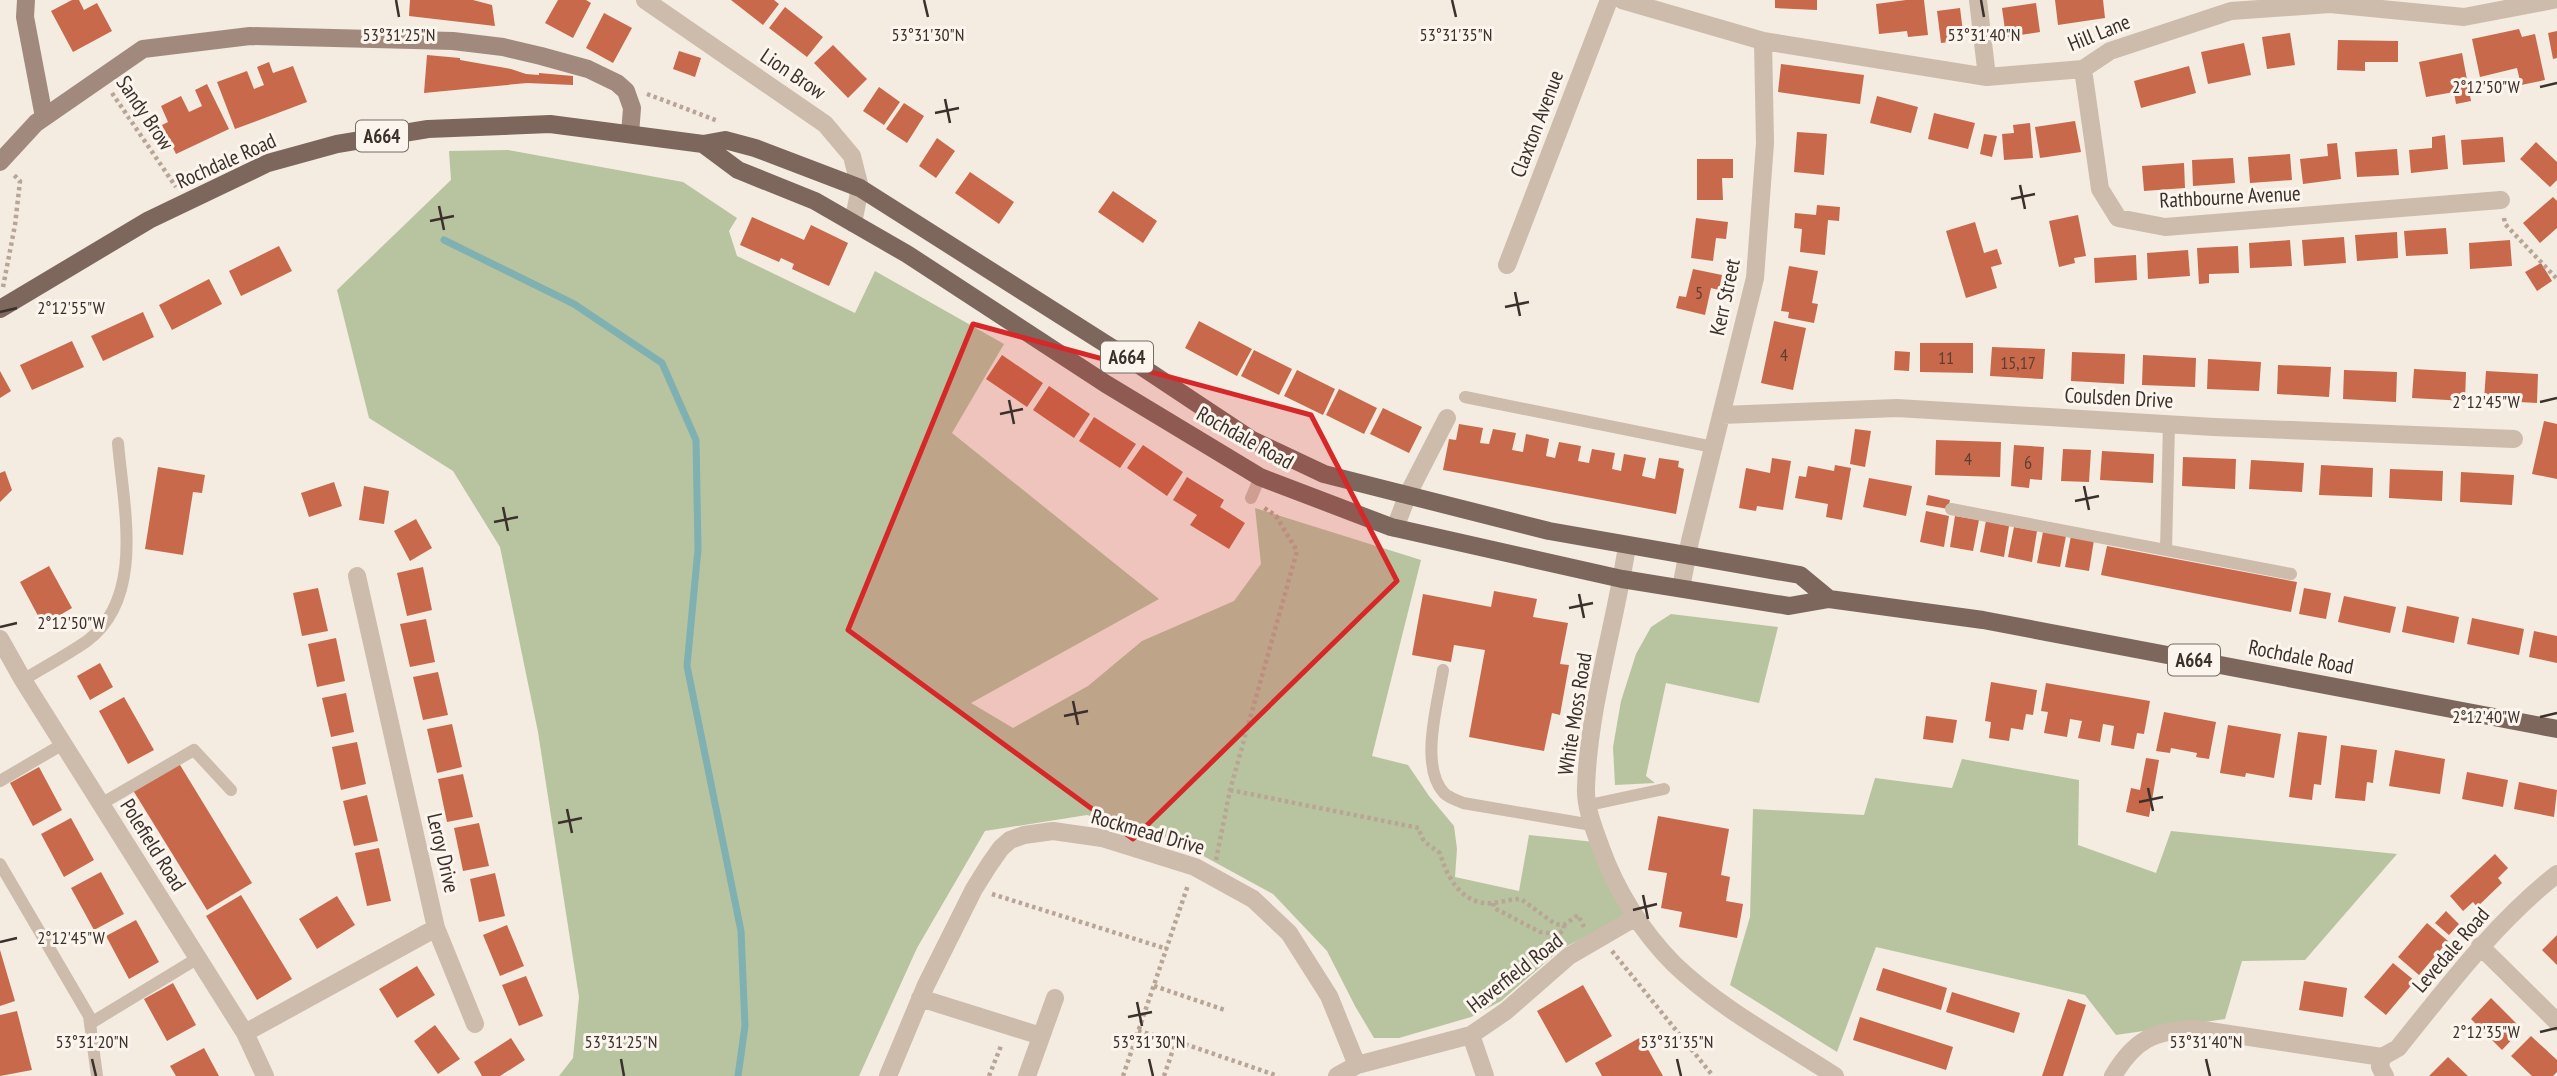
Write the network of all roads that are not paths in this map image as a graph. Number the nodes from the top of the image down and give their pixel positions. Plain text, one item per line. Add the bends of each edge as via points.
1 (26, 0) edge
2 (645, 0) edge
3 (1609, 0) edge
4 (1622, 0) edge
5 (1978, 0) edge
6 (2553, 0) edge
7 (2229, 6) edge
8 (2463, 8) edge
9 (1763, 41) junction
10 (2083, 69) junction
11 (1987, 77) junction
12 (44, 117) junction
13 (630, 134) junction
14 (703, 144) junction
15 (5, 166) edge
16 (860, 188) junction
17 (2501, 200) road end
18 (853, 223) junction
19 (1507, 265) dead end
20 (4, 307) edge
21 (1465, 397) dead end
22 (1721, 415) junction
23 (1447, 418) dead end
24 (2169, 424) junction
25 (2514, 439) dead end
26 (117, 443) dead end
27 (1713, 447) junction
28 (1261, 477) junction
29 (1408, 494) junction
30 (1251, 498) road end
31 (1951, 509) dead end
32 (1395, 528) junction
33 (1627, 546) junction
34 (2166, 550) junction
35 (1686, 556) junction
36 (2291, 574) dead end
37 (357, 576) dead end
38 (1622, 579) junction
39 (1681, 588) junction
40 (1829, 599) junction
41 (0, 639) edge
42 (1444, 670) dead end
43 (23, 680) junction
44 (2557, 729) edge
45 (63, 744) junction
46 (0, 781) edge
47 (1664, 789) dead end
48 (231, 790) dead end
49 (101, 804) junction
50 (1588, 805) junction
51 (1592, 825) junction
52 (0, 864) edge
53 (2557, 874) edge
54 (1636, 917) junction
55 (436, 928) junction
56 (2480, 946) junction
57 (198, 958) junction
58 (1055, 998) dead end
59 (920, 999) junction
60 (2557, 1022) edge
61 (91, 1023) junction
62 (475, 1024) dead end
63 (245, 1033) junction
64 (1471, 1035) junction
65 (1041, 1036) junction
66 (2382, 1057) junction
67 (1357, 1065) junction
68 (97, 1076) edge
69 (265, 1076) edge
70 (888, 1076) edge
71 (1027, 1076) edge
72 (1337, 1076) edge
73 (1485, 1076) edge
74 (1835, 1076) edge
75 (2113, 1076) edge
76 (2385, 1076) edge

1 - 12 street via 25,17
2 - 16 street, Lion Brow via 825,124 852,156
3 - 19 street, Claxton Avenue
4 - 9 street, Hill Lane
5 - 11 street
6 - 8 street, Hill Lane
7 - 8 street, Hill Lane
7 - 10 street, Hill Lane via 2110,51
9 - 11 street, Hill Lane
9 - 22 street, Kerr Street via 1765,143 1755,278
10 - 11 street, Hill Lane
10 - 17 street, Rathbourne Avenue via 2100,189 2118,218 2165,227
12 - 13 street via 143,49 250,36 453,41 503,47 588,69 617,83 632,108
12 - 15 street
13 - 14 main road, Rochdale Road / A664
13 - 20 main road, Rochdale Road / A664 via 550,124 428,129 337,144 268,163 149,220
14 - 16 main road, Rochdale Road / A664 via 725,140 754,148
14 - 18 main road, Rochdale Road via 738,170 815,201
16 - 18 street, Lion Brow
16 - 29 main road, Rochdale Road / A664 via 1252,440 1324,474
18 - 28 main road, Rochdale Road
21 - 27 lane
22 - 24 street, Coulsden Drive via 1897,408
22 - 27 street, Kerr Street
23 - 29 street
24 - 25 street, Coulsden Drive
24 - 34 lane
26 - 43 lane via 127,558 117,602 88,640
27 - 35 street, Kerr Street
28 - 30 lane
28 - 32 main road, Rochdale Road
29 - 32 street
29 - 33 main road, Rochdale Road / A664
31 - 34 lane
32 - 38 main road, Rochdale Road
33 - 35 main road, Rochdale Road / A664
33 - 38 street, White Moss Road
34 - 36 lane
35 - 39 street, Kerr Street
35 - 40 main road, Rochdale Road / A664 via 1800,575
37 - 55 street, Leroy Drive
38 - 39 main road, Rochdale Road
38 - 50 street, White Moss Road via 1594,719
39 - 40 main road, Rochdale Road via 1789,606
40 - 44 main road, Rochdale Road / A664 via 1983,620
41 - 43 street, Polefield Road
42 - 51 lane via 1431,750 1433,776 1445,794 1463,803
43 - 45 street, Polefield Road
45 - 46 lane
45 - 49 street, Polefield Road
47 - 50 lane
48 - 49 lane via 194,750
49 - 57 street, Polefield Road
50 - 51 street, White Moss Road
51 - 54 street, White Moss Road via 1607,866
52 - 61 lane
53 - 56 street, Levedale Road
54 - 64 street, Haverfield Road via 1569,956
54 - 74 street, White Moss Road via 1674,963 1713,996
55 - 62 street, Leroy Drive
55 - 63 street
56 - 60 street
56 - 66 street, Levedale Road via 2398,1048
57 - 61 lane
57 - 63 street, Polefield Road
58 - 65 street
59 - 65 street
59 - 67 street, Rockmead Drive via 974,889 1010,840 1041,832 1102,838 1195,867 1253,899 1289,933 1329,996
59 - 70 street, Rockmead Drive
61 - 68 lane
63 - 69 street, Polefield Road
64 - 67 street, Haverfield Road
64 - 73 street
65 - 71 street
66 - 75 street via 2180,1030 2140,1043
66 - 76 street via 2380,1067
67 - 72 street, Haverfield Road

